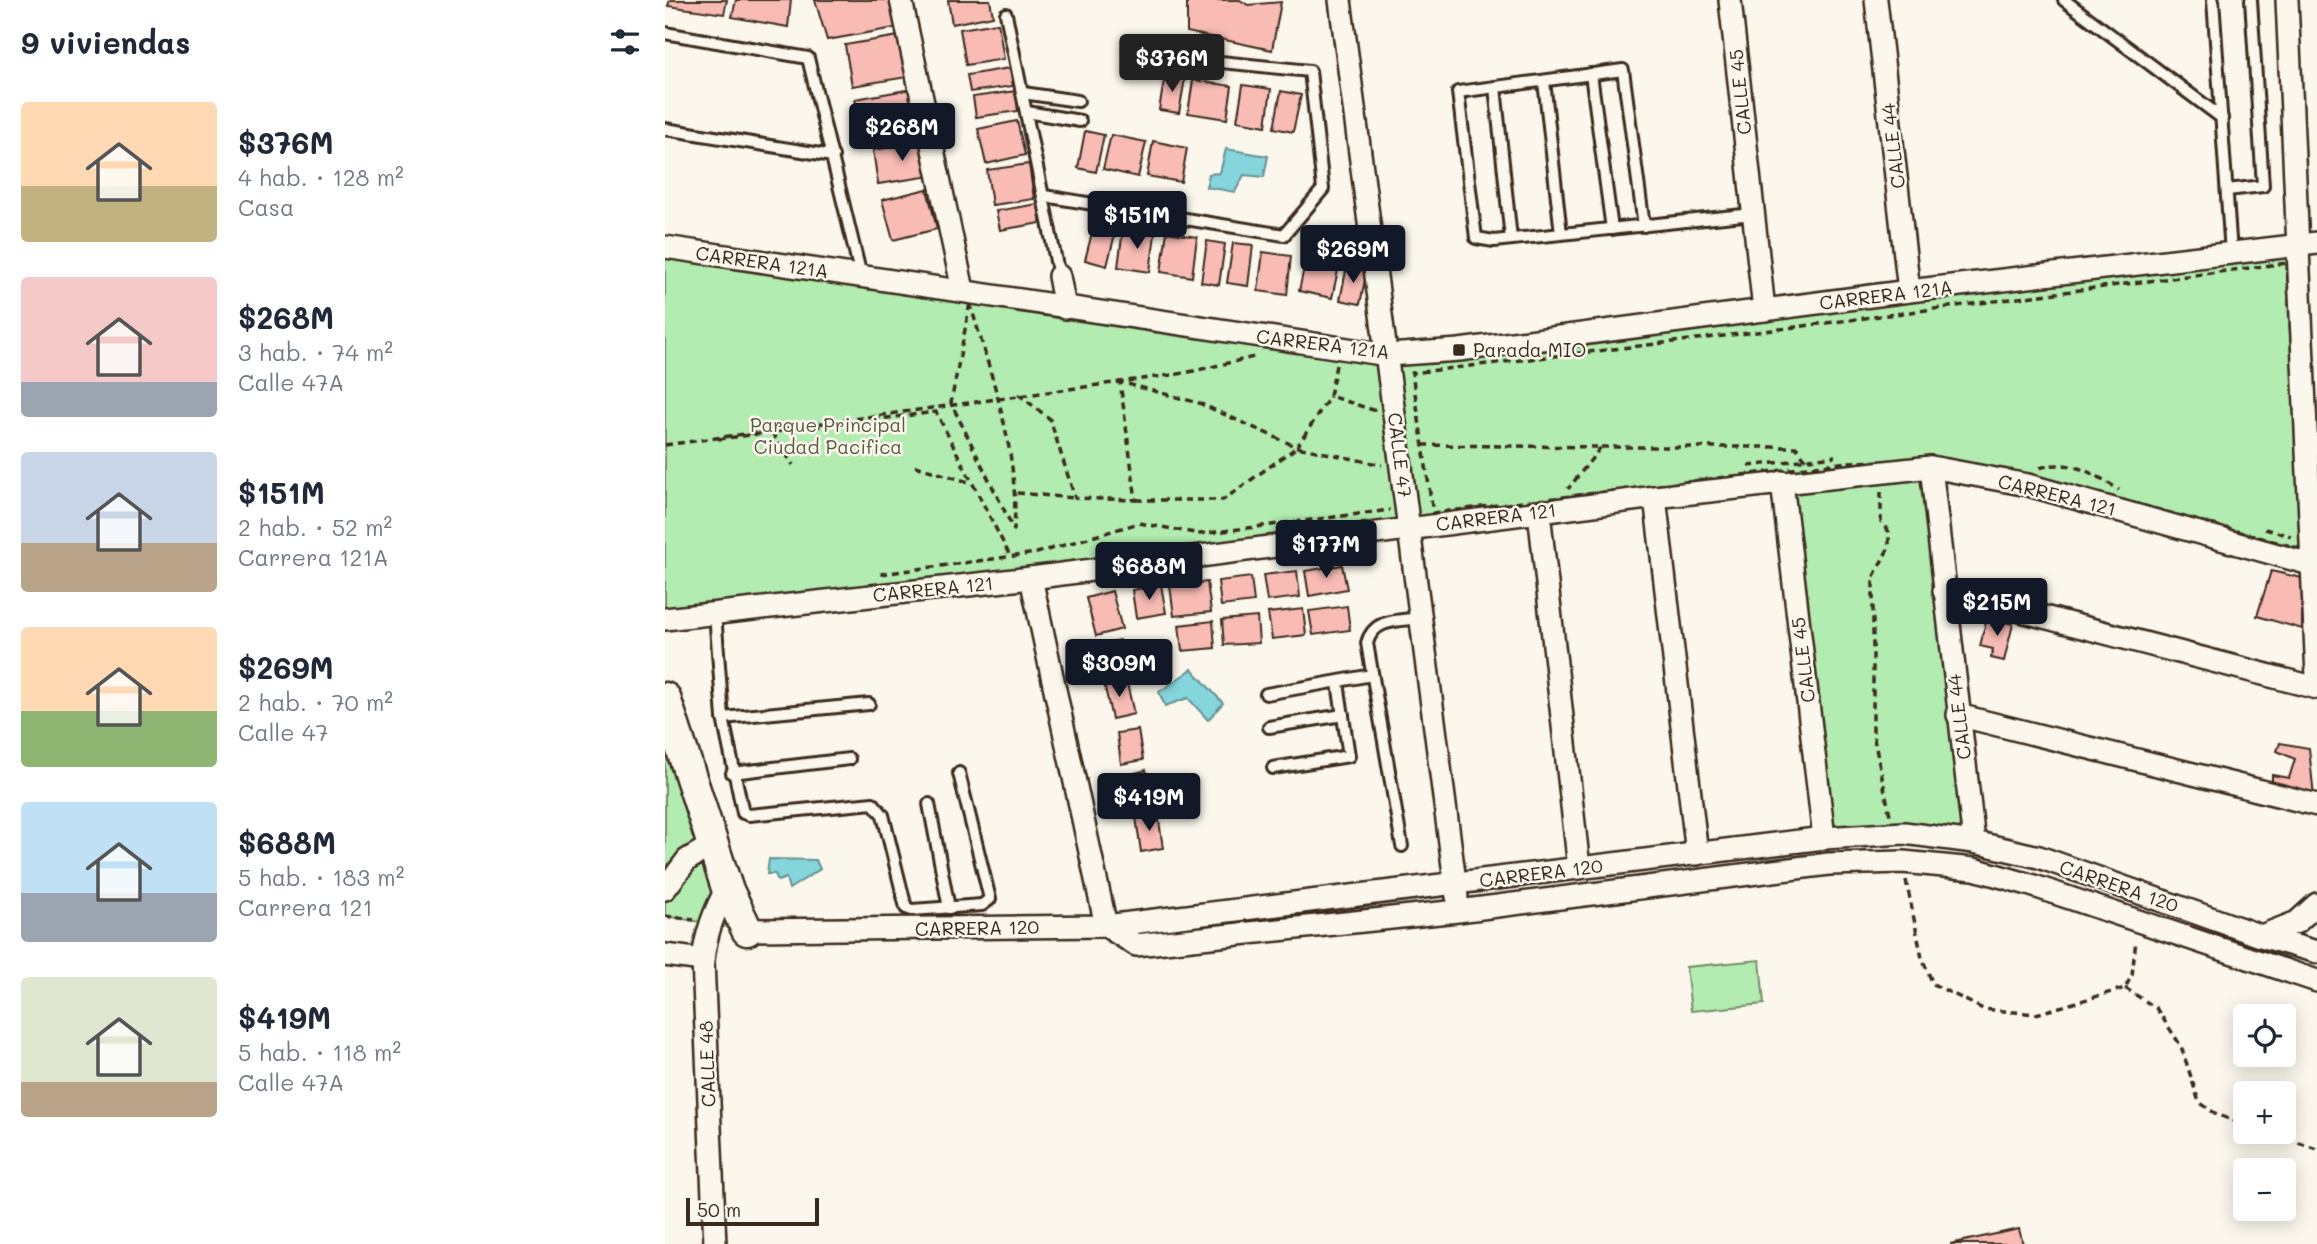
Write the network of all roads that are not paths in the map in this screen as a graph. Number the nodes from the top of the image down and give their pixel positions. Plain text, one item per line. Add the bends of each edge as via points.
1 (901, 0) edge
2 (1341, 0) edge
3 (1730, 0) edge
4 (1876, 0) edge
5 (2064, 0) edge
6 (2213, 0) edge
7 (2251, 0) edge
8 (2287, 0) edge
9 (1006, 14) dead end
10 (665, 33) edge
11 (1133, 53) dead end
12 (1591, 74) junction
13 (1544, 81) junction
14 (1496, 87) junction
15 (1023, 93) junction
16 (1078, 101) dead end
17 (1027, 112) junction
18 (2222, 118) junction
19 (1080, 121) dead end
20 (665, 129) edge
21 (833, 156) junction
22 (2227, 190) junction
23 (1044, 196) junction
24 (1753, 214) junction
25 (1644, 226) junction
26 (1612, 229) junction
27 (1561, 234) junction
28 (1511, 239) junction
29 (2308, 244) edge
30 (665, 247) edge
31 (2231, 253) junction
32 (861, 276) junction
33 (1059, 276) joint
34 (1909, 291) junction
35 (966, 297) junction
36 (1065, 308) junction
37 (1763, 310) junction
38 (1388, 355) junction
39 (1931, 467) junction
40 (1782, 482) junction
41 (1655, 497) junction
42 (1539, 512) junction
43 (1409, 527) junction
44 (2314, 566) edge
45 (1031, 578) junction
46 (1944, 590) junction
47 (715, 613) junction
48 (1421, 618) junction
49 (665, 620) edge
50 (1371, 675) junction
51 (2317, 677) edge
52 (1338, 683) junction
53 (2317, 688) edge
54 (1266, 694) dead end
55 (665, 698) edge
56 (869, 704) dead end
57 (1958, 715) junction
58 (1343, 716) junction
59 (723, 718) junction
60 (1269, 727) dead end
61 (849, 759) dead end
62 (1273, 768) dead end
63 (732, 773) junction
64 (959, 773) dead end
65 (929, 804) dead end
66 (2317, 805) edge
67 (1825, 838) junction
68 (1974, 842) junction
69 (712, 845) junction
70 (1402, 846) dead end
71 (1697, 854) junction
72 (1579, 869) junction
73 (1455, 884) junction
74 (727, 888) junction
75 (665, 889) edge
76 (2317, 904) edge
77 (949, 908) junction
78 (1458, 911) junction
79 (1106, 926) junction
80 (747, 930) joint
81 (2260, 936) junction
82 (2317, 952) edge
83 (665, 955) edge
84 (703, 960) junction
85 (2317, 981) edge
86 (715, 1244) edge

1 - 35 street
2 - 38 street, CALLE 47
3 - 24 street, CALLE 45
4 - 34 street, CALLE 44
5 - 18 lane
6 - 18 lane
7 - 22 lane via 2263,187
8 - 29 street
9 - 15 lane
10 - 21 lane via 808,58
11 - 23 lane via 1310,71 1323,189 1283,235
12 - 13 lane
12 - 25 lane via 1623,70
12 - 26 lane
13 - 14 lane
13 - 27 lane
14 - 28 lane
14 - 28 lane via 1458,92 1476,238
15 - 16 lane
15 - 17 lane
17 - 19 lane
17 - 23 lane
18 - 22 lane
20 - 21 lane
21 - 32 lane
22 - 31 lane
23 - 33 lane
24 - 25 lane
24 - 37 street, CALLE 45
25 - 26 lane
26 - 27 lane
27 - 28 lane
29 - 31 street, CARRERA 121A
29 - 44 street
30 - 32 street, CARRERA 121A
31 - 34 street, CARRERA 121A
32 - 35 street, CARRERA 121A
33 - 36 street
34 - 37 street, CARRERA 121A
35 - 36 street, CARRERA 121A
36 - 38 street, CARRERA 121A
37 - 38 street, CARRERA 121A
38 - 43 street, CALLE 47
39 - 40 street, CARRERA 121
39 - 44 street, CARRERA 121 via 2028,485
39 - 46 street, CALLE 44
40 - 41 street, CARRERA 121
40 - 67 street, CALLE 45
41 - 42 street, CARRERA 121
41 - 71 street
42 - 43 street, CARRERA 121
42 - 72 street
43 - 45 street, CARRERA 121
43 - 48 street, CALLE 47
44 - 51 street
45 - 47 street, CARRERA 121
45 - 79 street
46 - 53 street
46 - 57 street, CALLE 44
47 - 49 street, CARRERA 121
47 - 59 lane
48 - 50 lane via 1378,625 1370,631
48 - 73 street, CALLE 47
50 - 52 lane
50 - 70 lane
52 - 54 lane
52 - 58 lane
55 - 69 main road
56 - 59 lane
57 - 66 street
57 - 68 street, CALLE 44
58 - 60 lane
58 - 62 lane via 1349,756
59 - 63 lane
61 - 63 lane
63 - 77 lane via 741,807 749,815 873,803 883,815 906,908
64 - 77 lane via 989,899 982,905
65 - 77 lane
67 - 68 street, CARRERA 120 via 1895,834
67 - 71 street, CARRERA 120
68 - 81 street, CARRERA 120 via 2039,858
69 - 74 main road
69 - 75 street via 687,860
71 - 72 street, CARRERA 120
72 - 73 street, CARRERA 120
73 - 78 street, CALLE 47
73 - 79 street, CARRERA 120
74 - 80 main road
74 - 84 street, CALLE 48 via 706,936
76 - 81 street via 2297,922
78 - 79 street, CARRERA 120 via 1136,945
78 - 85 street, CARRERA 120 via 1829,864 1903,862 1974,869
79 - 80 street, CARRERA 120
81 - 82 street, CARRERA 120
83 - 84 street
84 - 86 street, CALLE 48

